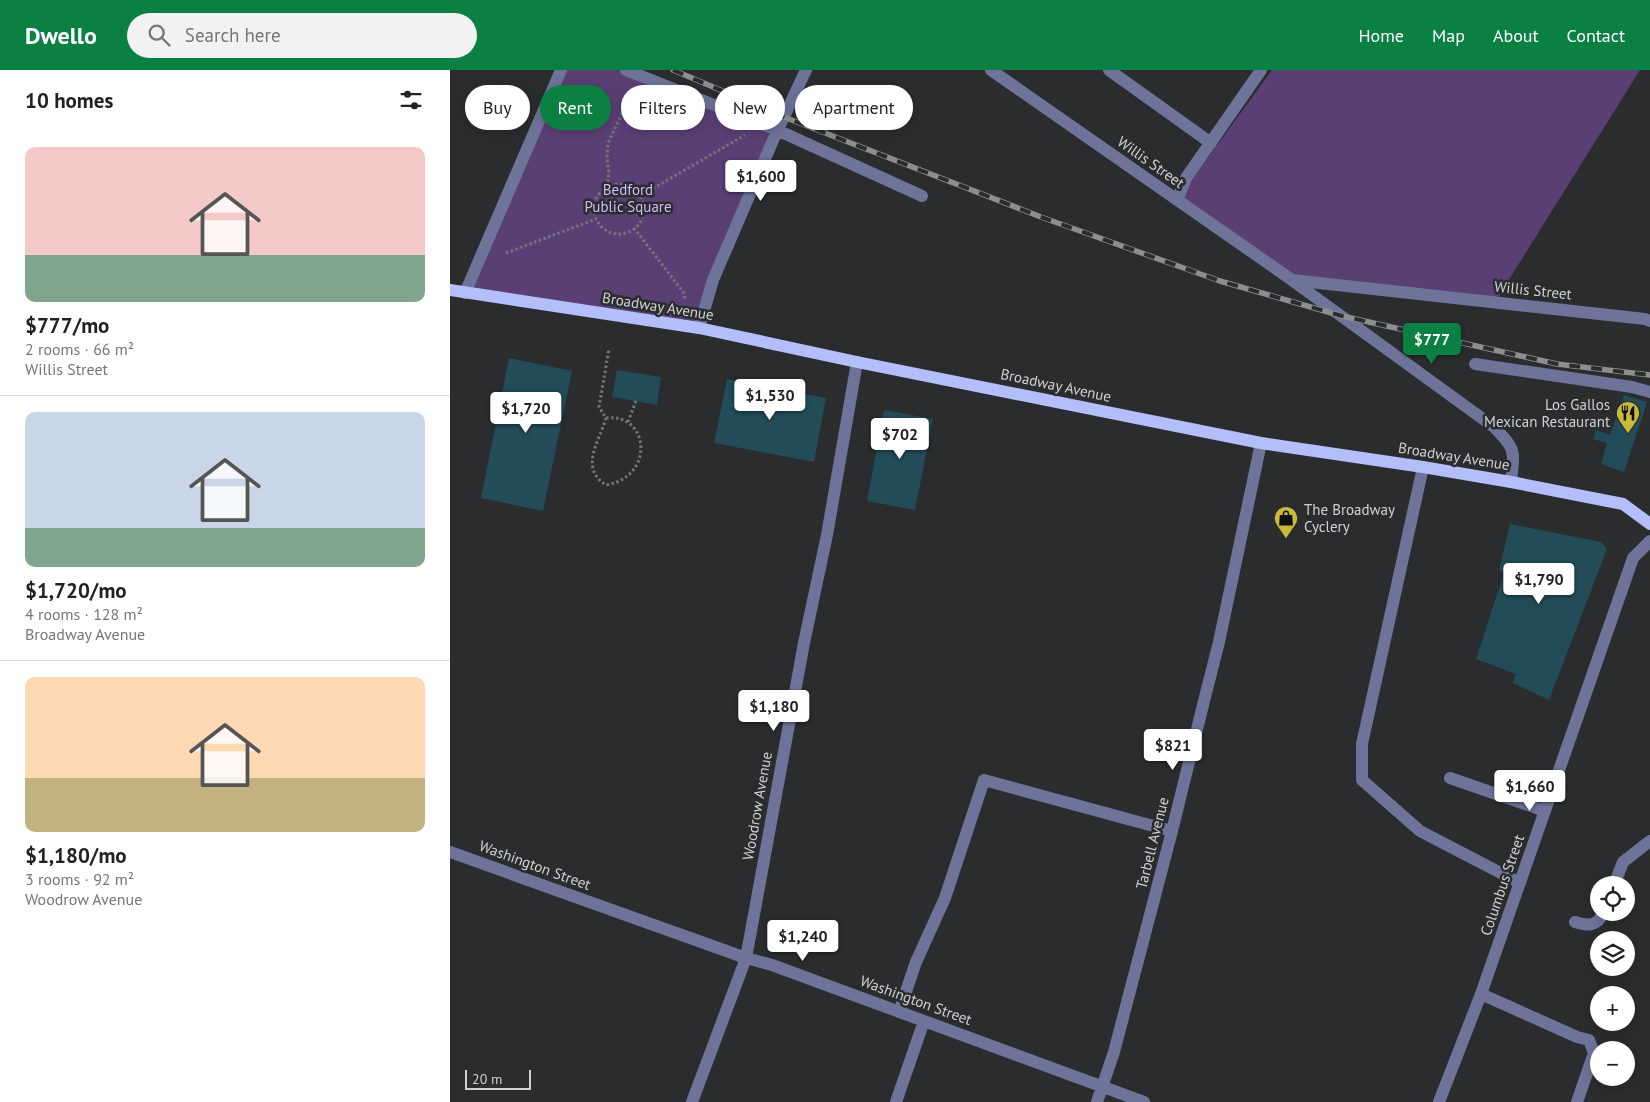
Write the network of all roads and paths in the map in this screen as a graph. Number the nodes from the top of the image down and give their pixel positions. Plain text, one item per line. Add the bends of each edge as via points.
1 (561, 70) edge
2 (626, 70) edge
3 (806, 70) edge
4 (991, 70) edge
5 (1109, 70) edge
6 (1261, 70) edge
7 (715, 105) edge
8 (785, 113) edge
9 (621, 115) edge
10 (777, 130) joint
11 (750, 132) dead end
12 (1211, 142) junction
13 (607, 187) junction
14 (640, 196) junction
15 (922, 196) dead end
16 (1177, 200) junction
17 (596, 219) junction
18 (634, 228) junction
19 (506, 253) dead end
20 (1292, 280) junction
21 (450, 290) edge
22 (465, 293) junction
23 (686, 299) dead end
24 (1650, 321) edge
25 (699, 328) junction
26 (609, 349) dead end
27 (857, 362) junction
28 (1475, 364) dead end
29 (1650, 392) edge
30 (636, 401) dead end
31 (606, 418) junction
32 (628, 422) junction
33 (1261, 443) junction
34 (1423, 467) junction
35 (1511, 482) junction
36 (1650, 524) edge
37 (1650, 541) edge
38 (1450, 778) dead end
39 (1545, 811) junction
40 (1172, 831) junction
41 (1650, 841) edge
42 (450, 852) edge
43 (1618, 876) edge
44 (1520, 883) junction
45 (1599, 921) edge
46 (1574, 922) dead end
47 (746, 958) junction
48 (1482, 994) junction
49 (899, 1012) junction
50 (924, 1021) junction
51 (1103, 1086) junction
52 (692, 1102) edge
53 (896, 1102) edge
54 (1097, 1102) edge
55 (1144, 1102) edge
56 (1439, 1102) edge
57 (1577, 1102) edge

1 - 22 street
2 - 7 street
3 - 8 street
4 - 16 street, Willis Street
5 - 12 street
6 - 12 street
9 - 13 path via 608,143
10 - 15 street
10 - 25 street via 713,280
11 - 14 path
12 - 16 street via 1186,178
13 - 14 path via 623,184
13 - 17 path via 596,199
14 - 18 path via 643,214
16 - 20 street, Willis Street
17 - 18 path via 604,229 619,234
17 - 19 path
18 - 23 path
20 - 24 street, Willis Street
20 - 35 street, Willis Street via 1494,427 1513,450
21 - 22 main road, Broadway Avenue
22 - 25 main road, Broadway Avenue
25 - 27 main road, Broadway Avenue
26 - 31 path via 599,407
27 - 33 main road, Broadway Avenue
27 - 47 street, Woodrow Avenue
28 - 29 street
30 - 32 path
31 - 32 path
31 - 32 path via 591,464 598,480 606,485 629,476 637,464 640,441
33 - 34 main road, Broadway Avenue
33 - 40 street, Tarbell Avenue via 1219,642
34 - 35 main road, Broadway Avenue
34 - 44 street via 1362,744 1362,780 1420,831
35 - 36 main road, Broadway Avenue via 1622,504
37 - 39 street, Columbus Street via 1633,558
38 - 39 street
39 - 44 street, Columbus Street
40 - 49 street via 984,780 945,898 916,962
40 - 51 street, Tarbell Avenue
41 - 43 street via 1623,862
42 - 47 street, Washington Street
44 - 48 street, Columbus Street
45 - 46 street via 1588,926
47 - 49 street, Washington Street
47 - 52 street, Woodrow Avenue
48 - 56 street, Columbus Street
48 - 57 street via 1589,1040 1594,1053
49 - 50 street, Washington Street
50 - 51 street, Washington Street
50 - 53 street
51 - 54 street, Tarbell Avenue
51 - 55 street, Washington Street

